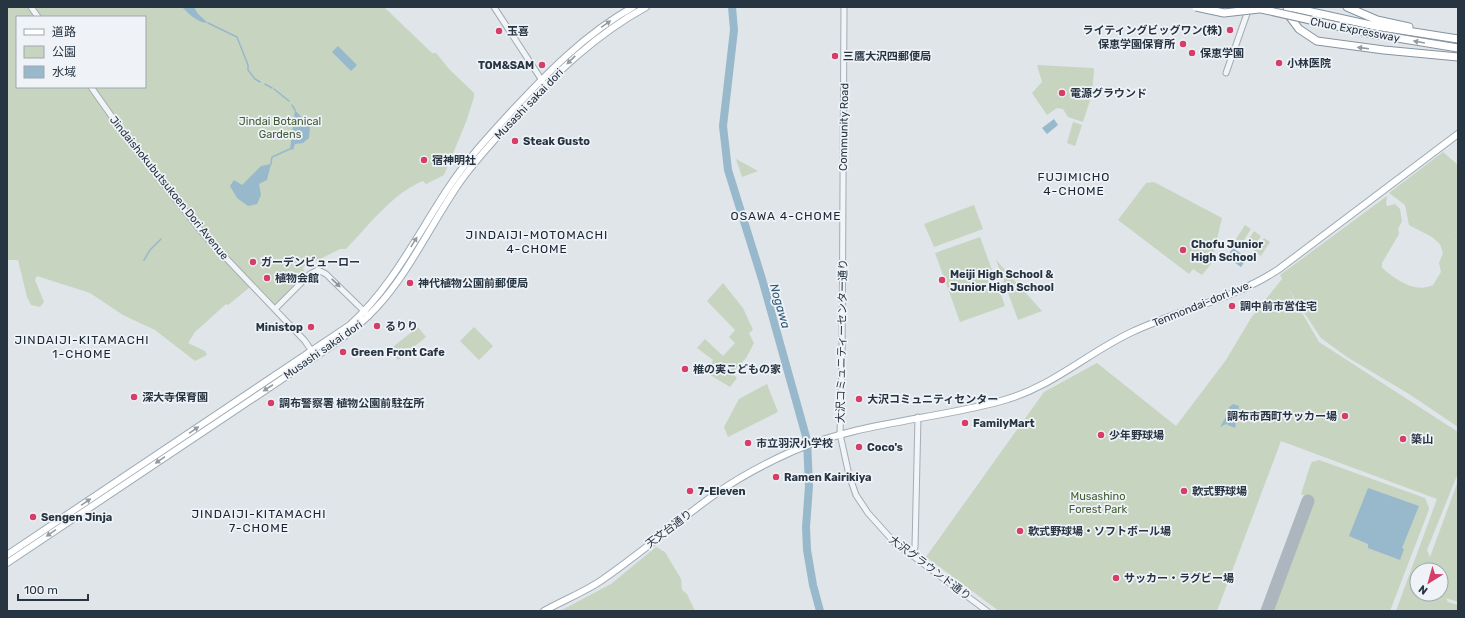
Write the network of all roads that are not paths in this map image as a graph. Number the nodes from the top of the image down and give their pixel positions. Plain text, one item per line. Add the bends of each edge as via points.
1 (31, 7) edge
2 (494, 7) edge
3 (633, 7) edge
4 (646, 7) edge
5 (844, 7) edge
6 (1196, 7) edge
7 (1251, 7) edge
8 (1264, 7) edge
9 (1288, 7) edge
10 (1347, 7) edge
11 (37, 16) edge
12 (1458, 35) edge
13 (598, 38) junction
14 (1458, 39) edge
15 (583, 42) junction
16 (1458, 48) edge
17 (1458, 57) edge
18 (1226, 73) dead end
19 (543, 82) junction
20 (92, 88) edge
21 (1458, 134) edge
22 (843, 248) joint
23 (397, 280) junction
24 (377, 298) junction
25 (275, 309) junction
26 (367, 314) junction
27 (314, 354) junction
28 (300, 367) junction
29 (279, 373) junction
30 (918, 417) junction
31 (840, 434) junction
32 (911, 554) junction
33 (7, 555) edge
34 (7, 563) edge
35 (544, 611) edge
36 (987, 611) edge

1 - 11 street
2 - 19 street
15 -> 3 main road, Musashi sakai dori
4 - 13 main road, Musashi sakai dori
5 - 22 street, Community Road
6 - 8 highway, bridge via 1231,13
16 -> 7 highway, Chuo Expressway, bridge via 1373,34
7 - 18 street
9 - 14 highway, Chuo Expressway via 1376,26
17 -> 9 highway via 1317,41 1298,29 1290,17
10 - 12 highway via 1377,20
13 - 15 main road via 586,44
13 -> 19 main road, Musashi sakai dori
15 - 19 main road, Musashi sakai dori
19 - 23 main road, Musashi sakai dori via 471,166
24 -> 19 main road, Musashi sakai dori via 460,171 482,144
20 - 25 street, Jindaishokubutsukoen Dori Avenue via 127,138 197,226
21 - 30 main road, Tenmondai-dori Ave. via 1279,269 1255,283 1224,298 1132,332 1100,349 1053,380 1022,395 993,404
22 - 31 street, 大沢コミュニティーセンター通り
23 - 24 main road via 381,299
23 - 26 main road, Musashi sakai dori
24 - 26 main road, Musashi sakai dori
25 -> 26 street via 310,274 318,270 326,274
25 - 27 street, Jindaishokubutsukoen Dori Avenue
26 - 27 main road, Musashi sakai dori
27 - 28 main road, Musashi sakai dori
27 - 29 main road, Musashi sakai dori
28 - 29 main road via 298,364 288,371
28 -> 34 main road, Musashi sakai dori
33 -> 29 main road, Musashi sakai dori
30 - 31 main road, Tenmondai-dori Ave.
30 - 32 street via 915,547
31 - 32 street, 大沢グラウンド通り via 852,485 862,505 888,536
31 - 35 main road, 天文台通り via 796,450 730,484 599,582
32 - 36 street, 大沢グラウンド通り

